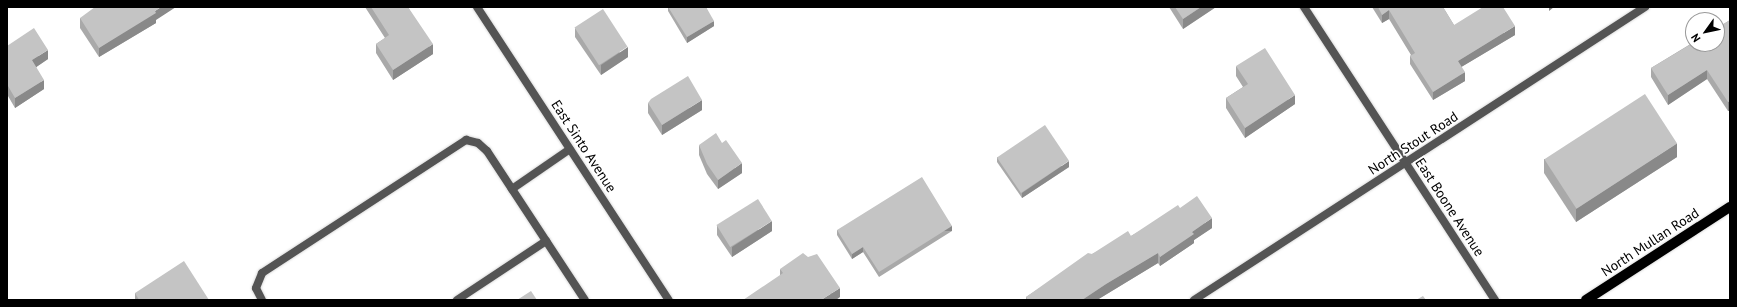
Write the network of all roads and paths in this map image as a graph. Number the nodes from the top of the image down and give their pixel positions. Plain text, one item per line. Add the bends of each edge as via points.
1 (477, 7) edge
2 (1304, 7) edge
3 (1645, 7) edge
4 (570, 149) junction
5 (1406, 163) junction
6 (512, 189) junction
7 (1730, 207) edge
8 (546, 241) junction
9 (262, 300) edge
10 (457, 300) edge
11 (585, 300) edge
12 (669, 300) edge
13 (1194, 300) edge
14 (1495, 300) edge
15 (1586, 300) edge

1 - 4 street, East Sinto Avenue
2 - 5 street, East Boone Avenue
3 - 5 street, North Stout Road
4 - 6 street
4 - 12 street, East Sinto Avenue
5 - 13 street, North Stout Road
5 - 14 street, East Boone Avenue
6 - 8 street
6 - 9 street via 487,151 478,143 466,140 262,273 256,288
7 - 15 main road, North Mullan Road
8 - 10 street
8 - 11 street

